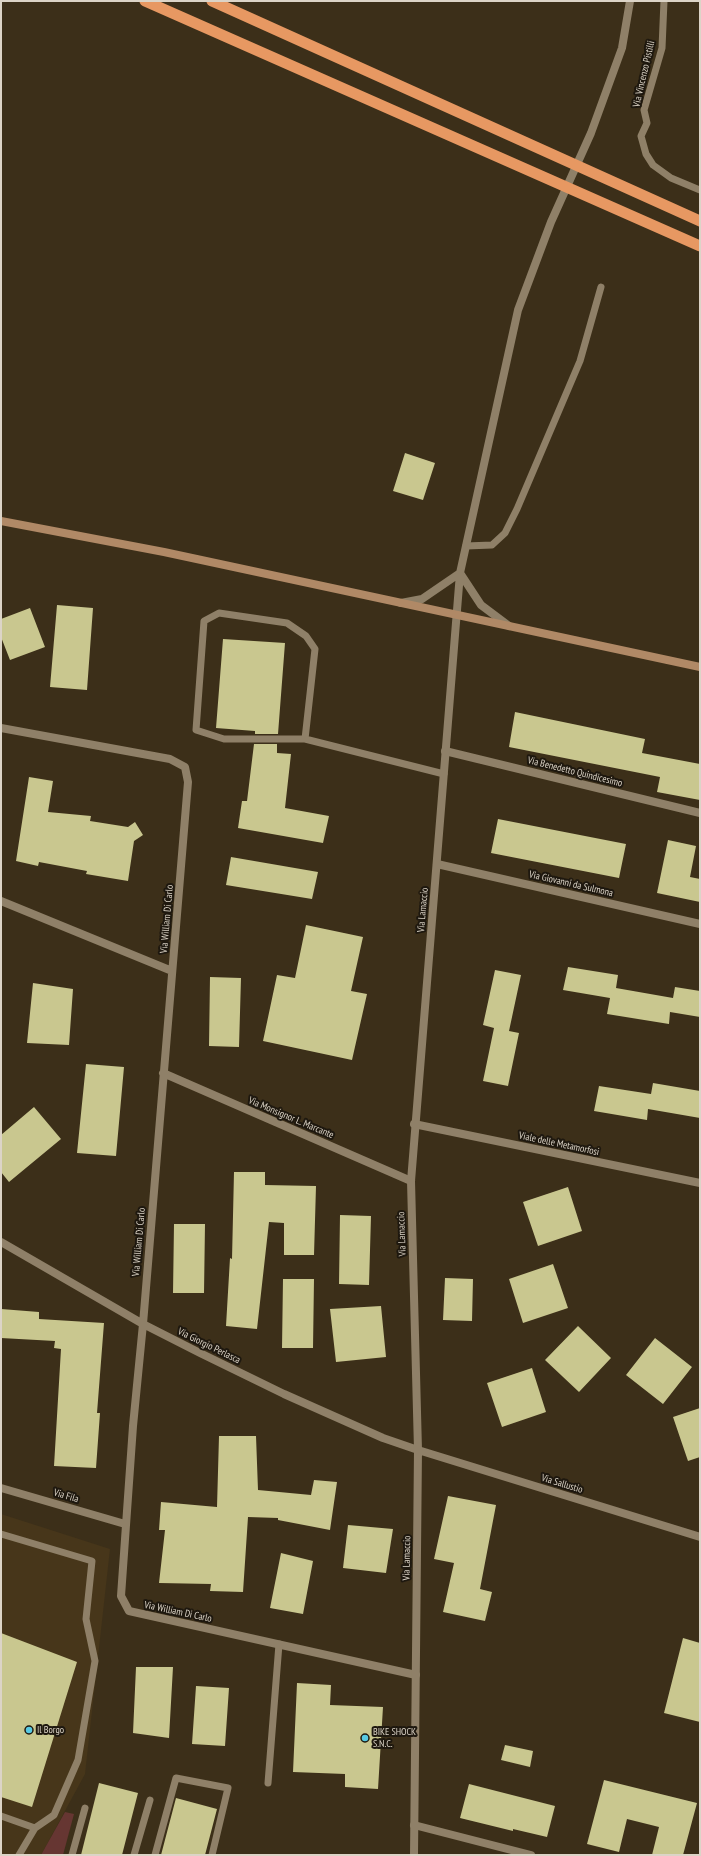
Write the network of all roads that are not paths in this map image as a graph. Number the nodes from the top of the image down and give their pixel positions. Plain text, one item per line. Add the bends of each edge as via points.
1 (145, 1) edge
2 (212, 1) edge
3 (630, 1) edge
4 (664, 1) edge
5 (700, 190) edge
6 (700, 221) edge
7 (700, 246) edge
8 (601, 287) dead end
9 (1, 521) edge
10 (466, 546) junction
11 (460, 573) junction
12 (401, 603) junction
13 (456, 614) junction
14 (509, 626) junction
15 (700, 667) edge
16 (1, 728) edge
17 (305, 739) junction
18 (445, 751) junction
19 (444, 774) junction
20 (700, 812) edge
21 (437, 864) junction
22 (1, 901) edge
23 (700, 924) edge
24 (172, 971) junction
25 (163, 1073) junction
26 (414, 1124) junction
27 (411, 1181) junction
28 (700, 1183) edge
29 (1, 1242) edge
30 (143, 1324) junction
31 (418, 1450) junction
32 (1, 1488) edge
33 (125, 1524) junction
34 (1, 1534) edge
35 (700, 1537) edge
36 (279, 1644) junction
37 (416, 1675) junction
38 (268, 1783) dead end
39 (150, 1800) dead end
40 (85, 1808) dead end
41 (1, 1816) edge
42 (414, 1825) junction
43 (35, 1828) junction
44 (19, 1855) edge
45 (72, 1855) edge
46 (134, 1855) edge
47 (155, 1855) edge
48 (212, 1855) edge
49 (414, 1855) edge
50 (531, 1855) edge

1 - 7 highway
2 - 6 highway
3 - 10 street, Via Lamaccio via 622,48 591,133 551,222 518,310
4 - 5 lane, Via Vincenzo Pistilli via 662,48 644,110 647,123 641,136 646,154 653,165 671,178
8 - 10 lane via 580,361 505,533 492,545
9 - 12 main road via 164,552
10 - 11 street, Via Lamaccio
11 - 12 street via 422,599
11 - 13 street, Via Lamaccio
11 - 14 street via 481,606
12 - 13 main road
13 - 14 main road
13 - 18 street, Via Lamaccio
14 - 15 main road
16 - 24 street, Via William Di Carlo via 170,759 184,767 188,782
17 - 17 lane via 224,739 196,730 204,621 219,613 286,623 306,636 315,649
17 - 19 lane
18 - 19 street, Via Lamaccio
18 - 20 street, Via Benedetto Quindicesimo
19 - 21 street, Via Lamaccio
21 - 23 street, Via Giovanni da Sulmona
21 - 26 street, Via Lamaccio
22 - 24 street
24 - 25 street, Via William Di Carlo
25 - 27 street, Via Monsignor L. Marcante
25 - 30 street, Via William Di Carlo
26 - 27 street, Via Lamaccio
26 - 28 street, Viale delle Metamorfosi
27 - 31 street, Via Lamaccio
29 - 30 street, Via Giorgio Perlasca
30 - 31 street, Via Giorgio Perlasca via 284,1394 383,1438
30 - 33 street, Via William Di Carlo
31 - 35 street, Via Sallustio
31 - 37 street, Via Lamaccio
32 - 33 street, Via Fila
33 - 36 street, Via William Di Carlo via 121,1596 129,1611
34 - 43 lane via 92,1561 86,1619 95,1661 78,1760 54,1815
36 - 37 street, Via William Di Carlo
36 - 38 lane
37 - 42 street, Via Lamaccio
39 - 46 lane
40 - 45 lane
41 - 43 lane
42 - 49 street, Via Lamaccio
42 - 50 street
43 - 44 lane
47 - 48 lane via 176,1778 228,1788

